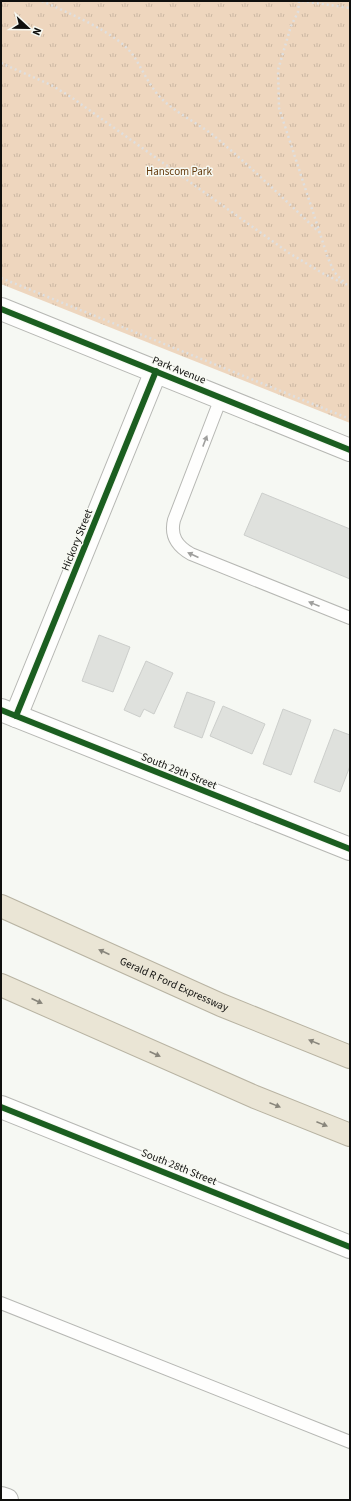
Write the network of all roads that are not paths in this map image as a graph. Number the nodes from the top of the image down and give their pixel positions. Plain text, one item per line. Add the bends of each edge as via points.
1 (1, 309) edge
2 (156, 371) junction
3 (221, 398) junction
4 (350, 450) edge
5 (350, 618) edge
6 (9, 713) edge
7 (350, 849) edge
8 (1, 906) edge
9 (1, 985) edge
10 (350, 1056) edge
11 (1, 1107) edge
12 (350, 1135) edge
13 (350, 1247) edge
14 (1, 1303) edge
15 (350, 1442) edge
16 (1, 1498) edge
17 (7, 1500) edge

1 - 2 street, Park Avenue
2 - 3 street, Park Avenue
2 - 6 street, Hickory Street
3 - 4 street, Park Avenue
5 -> 3 lane via 191,554 177,544 174,520
6 - 7 street, South 29th Street
10 -> 8 highway, Gerald R Ford Expressway via 221,1005
9 -> 12 highway via 255,1098
11 - 13 street, South 28th Street
14 - 15 lane
16 - 17 street

